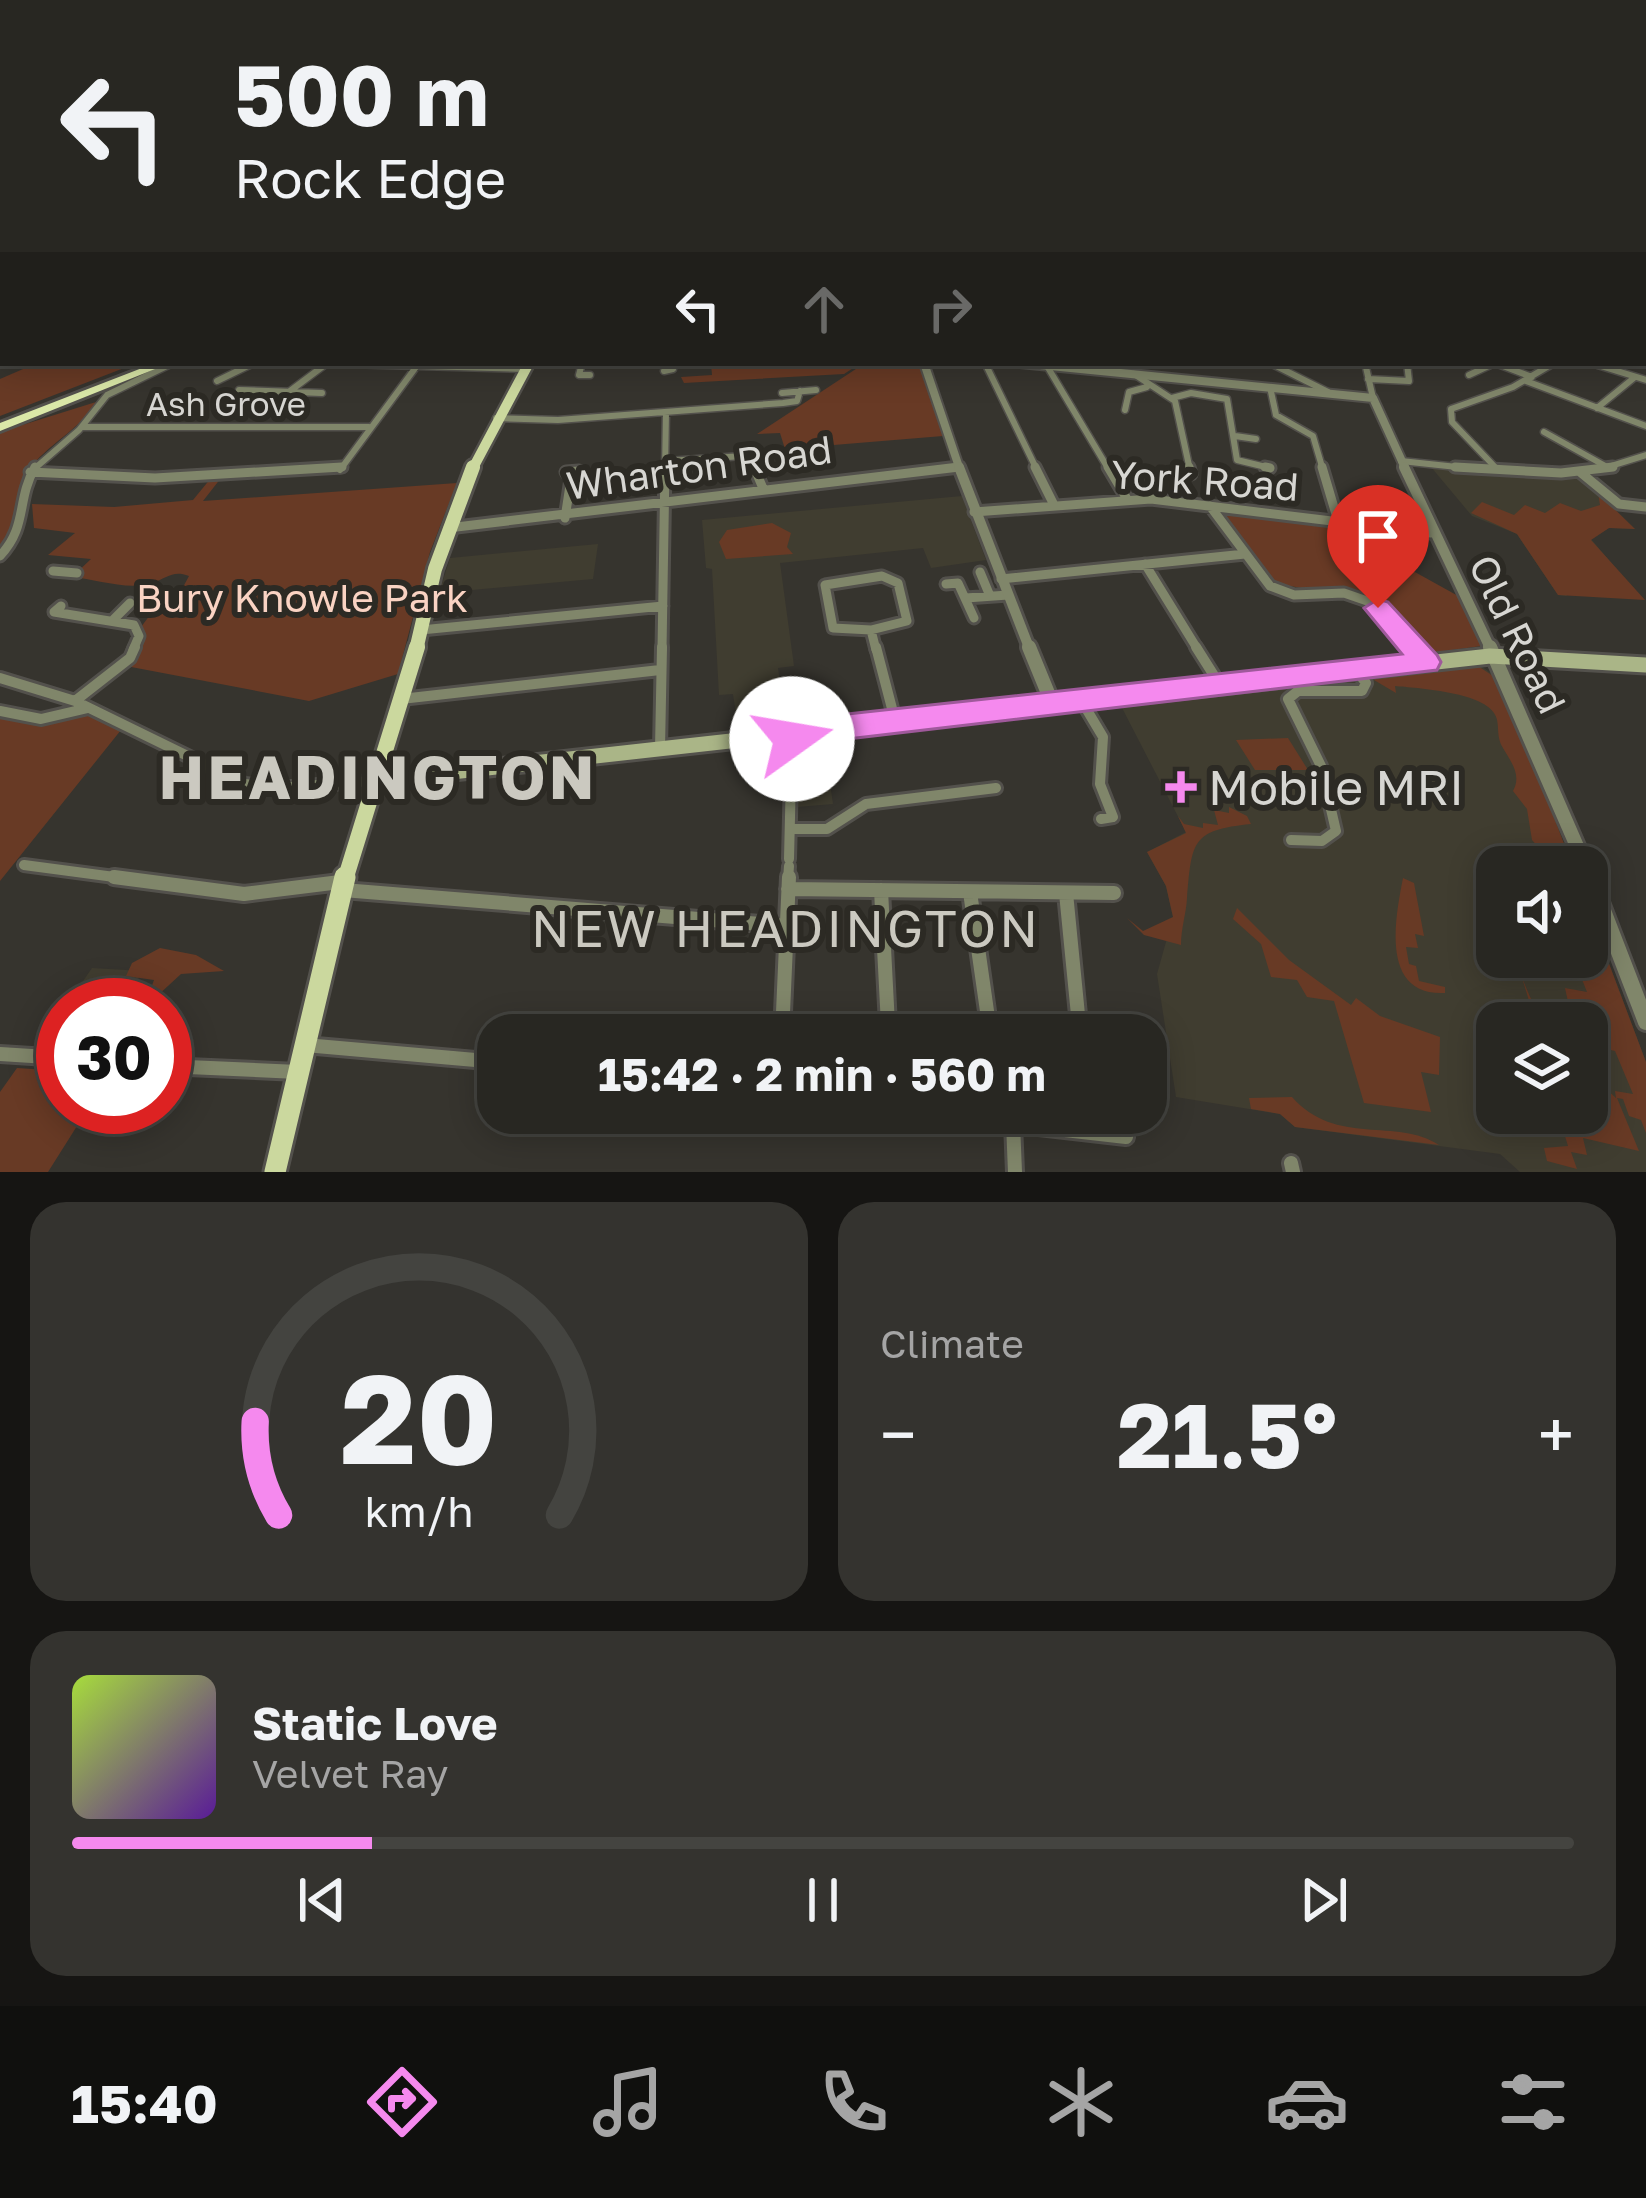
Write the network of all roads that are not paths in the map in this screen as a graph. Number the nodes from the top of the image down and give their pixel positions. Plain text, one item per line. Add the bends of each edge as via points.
1 (137, 366) edge
2 (161, 366) edge
3 (163, 366) edge
4 (248, 366) edge
5 (323, 366) edge
6 (386, 366) edge
7 (527, 366) edge
8 (580, 366) edge
9 (925, 366) edge
10 (986, 366) edge
11 (1047, 366) edge
12 (1276, 366) edge
13 (1366, 366) edge
14 (1407, 366) edge
15 (1488, 366) edge
16 (1501, 366) edge
17 (1549, 366) edge
18 (1601, 366) edge
19 (416, 367) junction
20 (1470, 373) dead end
21 (1134, 374) junction
22 (590, 375) dead end
23 (1635, 376) junction
24 (1529, 379) junction
25 (1368, 380) junction
26 (1646, 380) edge
27 (217, 381) dead end
28 (1147, 387) junction
29 (1270, 387) junction
30 (239, 390) dead end
31 (816, 390) dead end
32 (290, 391) junction
33 (800, 391) junction
34 (1328, 392) junction
35 (782, 393) dead end
36 (1172, 398) junction
37 (1373, 398) junction
38 (313, 401) dead end
39 (1597, 408) junction
40 (1125, 410) dead end
41 (666, 412) junction
42 (0, 417) edge
43 (496, 418) junction
44 (1232, 420) junction
45 (1246, 422) dead end
46 (1646, 426) edge
47 (0, 427) edge
48 (82, 427) junction
49 (369, 427) junction
50 (1544, 432) dead end
51 (1234, 436) junction
52 (1256, 439) dead end
53 (1646, 455) edge
54 (668, 461) junction
55 (1401, 461) junction
56 (959, 466) junction
57 (1495, 467) junction
58 (1609, 468) junction
59 (1270, 469) dead end
60 (1579, 471) junction
61 (30, 472) junction
62 (1191, 474) dead end
63 (571, 479) dead end
64 (762, 486) junction
65 (1127, 499) junction
66 (666, 504) junction
67 (1054, 505) junction
68 (1210, 506) junction
69 (1646, 507) edge
70 (974, 512) junction
71 (565, 518) junction
72 (1338, 521) junction
73 (448, 528) junction
74 (1431, 533) junction
75 (1245, 554) junction
76 (0, 556) edge
77 (1144, 564) junction
78 (75, 569) dead end
79 (53, 571) dead end
80 (980, 572) dead end
81 (1001, 579) junction
82 (946, 584) dead end
83 (1008, 595) junction
84 (990, 596) junction
85 (966, 598) junction
86 (130, 603) dead end
87 (663, 606) junction
88 (55, 610) dead end
89 (974, 618) dead end
90 (112, 621) junction
91 (872, 629) junction
92 (421, 630) junction
93 (1498, 656) junction
94 (1426, 662) junction
95 (1646, 665) edge
96 (660, 670) junction
97 (1357, 670) junction
98 (0, 678) edge
99 (1220, 686) junction
100 (401, 698) junction
101 (1081, 700) junction
102 (74, 701) junction
103 (1052, 703) junction
104 (90, 708) junction
105 (0, 711) edge
106 (56, 714) junction
107 (896, 720) junction
108 (792, 733) junction
109 (660, 748) junction
110 (372, 781) junction
111 (996, 788) dead end
112 (1129, 816) dead end
113 (790, 829) junction
114 (1291, 840) dead end
115 (1578, 846) edge
116 (25, 865) dead end
117 (343, 886) junction
118 (788, 889) junction
119 (880, 890) junction
120 (970, 892) junction
121 (1066, 893) junction
122 (1114, 893) dead end
123 (1608, 921) edge
124 (787, 926) junction
125 (1644, 1012) edge
126 (784, 1014) edge
127 (886, 1014) edge
128 (987, 1014) edge
129 (1078, 1014) edge
130 (305, 1045) junction
131 (0, 1054) edge
132 (36, 1056) edge
133 (477, 1061) edge
134 (192, 1067) edge
135 (298, 1072) junction
136 (1013, 1134) edge
137 (1100, 1134) edge
138 (1126, 1137) dead end
139 (275, 1172) edge
140 (1015, 1172) edge

1 - 42 highway
2 - 47 highway
3 - 48 street via 113,391
4 - 27 street
5 - 32 street
6 - 19 street
7 - 19 street
7 - 43 main road
8 - 22 street via 579,375
9 - 56 street
10 - 67 street
11 - 21 street
11 - 65 street
12 - 34 street
13 - 25 street, Old Road
14 - 25 street via 1409,381
15 - 20 street
16 - 24 street
17 - 24 street
18 - 23 street
19 - 49 street
21 - 28 street
21 - 29 street
23 - 26 street
23 - 39 street
24 - 39 street
24 - 57 street via 1462,401 1450,413
25 - 37 street, Old Road
28 - 36 street
28 - 40 street via 1129,392
29 - 34 street
29 - 72 street via 1276,415 1313,436
30 - 32 street
31 - 33 street
32 - 38 street via 324,391
33 - 35 street
33 - 41 street via 794,402
34 - 37 street
36 - 44 street via 1222,396
36 - 62 street
37 - 55 street, Old Road
39 - 46 street
41 - 43 street
41 - 54 street
43 - 73 main road
44 - 45 street
44 - 51 street
48 - 49 street, Ash Grove
48 - 61 street
49 - 61 street via 340,470 161,478
50 - 58 street
51 - 52 street
51 - 59 street via 1242,464
53 - 58 street
54 - 64 street via 743,456
54 - 66 street
55 - 57 street
55 - 74 street, Old Road
56 - 64 street, Wharton Road
56 - 70 street
57 - 60 street
58 - 60 street
60 - 69 street via 1616,504
61 - 76 street via 20,536
63 - 71 street
64 - 66 street, Wharton Road
65 - 67 street, York Road
65 - 68 street, York Road
66 - 71 street, Wharton Road
66 - 87 street
67 - 70 street, York Road
68 - 72 street, York Road
68 - 75 street
70 - 81 street
71 - 73 street, Wharton Road
72 - 74 street, York Road
73 - 92 main road
74 - 93 street, Old Road
75 - 77 street
75 - 94 street via 1276,590 1370,602
77 - 81 street
77 - 99 street
78 - 79 street
80 - 84 street
81 - 83 street
82 - 85 street via 958,583
83 - 84 street
83 - 103 street
84 - 85 street
85 - 89 street
86 - 90 street
87 - 92 street
87 - 96 street
88 - 90 street
90 - 102 street via 136,627 136,650
91 - 91 street via 833,628 829,581 881,576 898,583 907,621
91 - 107 street
92 - 100 main road
93 - 94 main road
93 - 95 main road
93 - 115 street, Old Road
94 - 97 main road
96 - 100 street
96 - 109 street
97 - 99 main road
97 - 114 street via 1364,690 1288,698 1321,766 1336,831 1322,841
98 - 102 street
99 - 101 main road
100 - 110 main road
101 - 103 main road
101 - 112 street via 1102,737 1107,818
102 - 104 street
102 - 106 street
103 - 107 main road
104 - 106 street
104 - 110 street via 245,784
105 - 106 street
107 - 108 main road
108 - 109 main road
108 - 113 street
109 - 110 main road
110 - 117 main road
111 - 113 street via 866,804 827,829
113 - 118 street
116 - 117 street via 250,894
117 - 124 street
117 - 130 main road
118 - 119 street
118 - 124 street
119 - 120 street
119 - 127 street
120 - 121 street
120 - 128 street
121 - 122 street
121 - 129 street
123 - 125 street, Old Road
124 - 126 street
130 - 133 street
130 - 135 main road
131 - 132 street
134 - 135 street
135 - 139 main road
136 - 140 street
137 - 138 street

